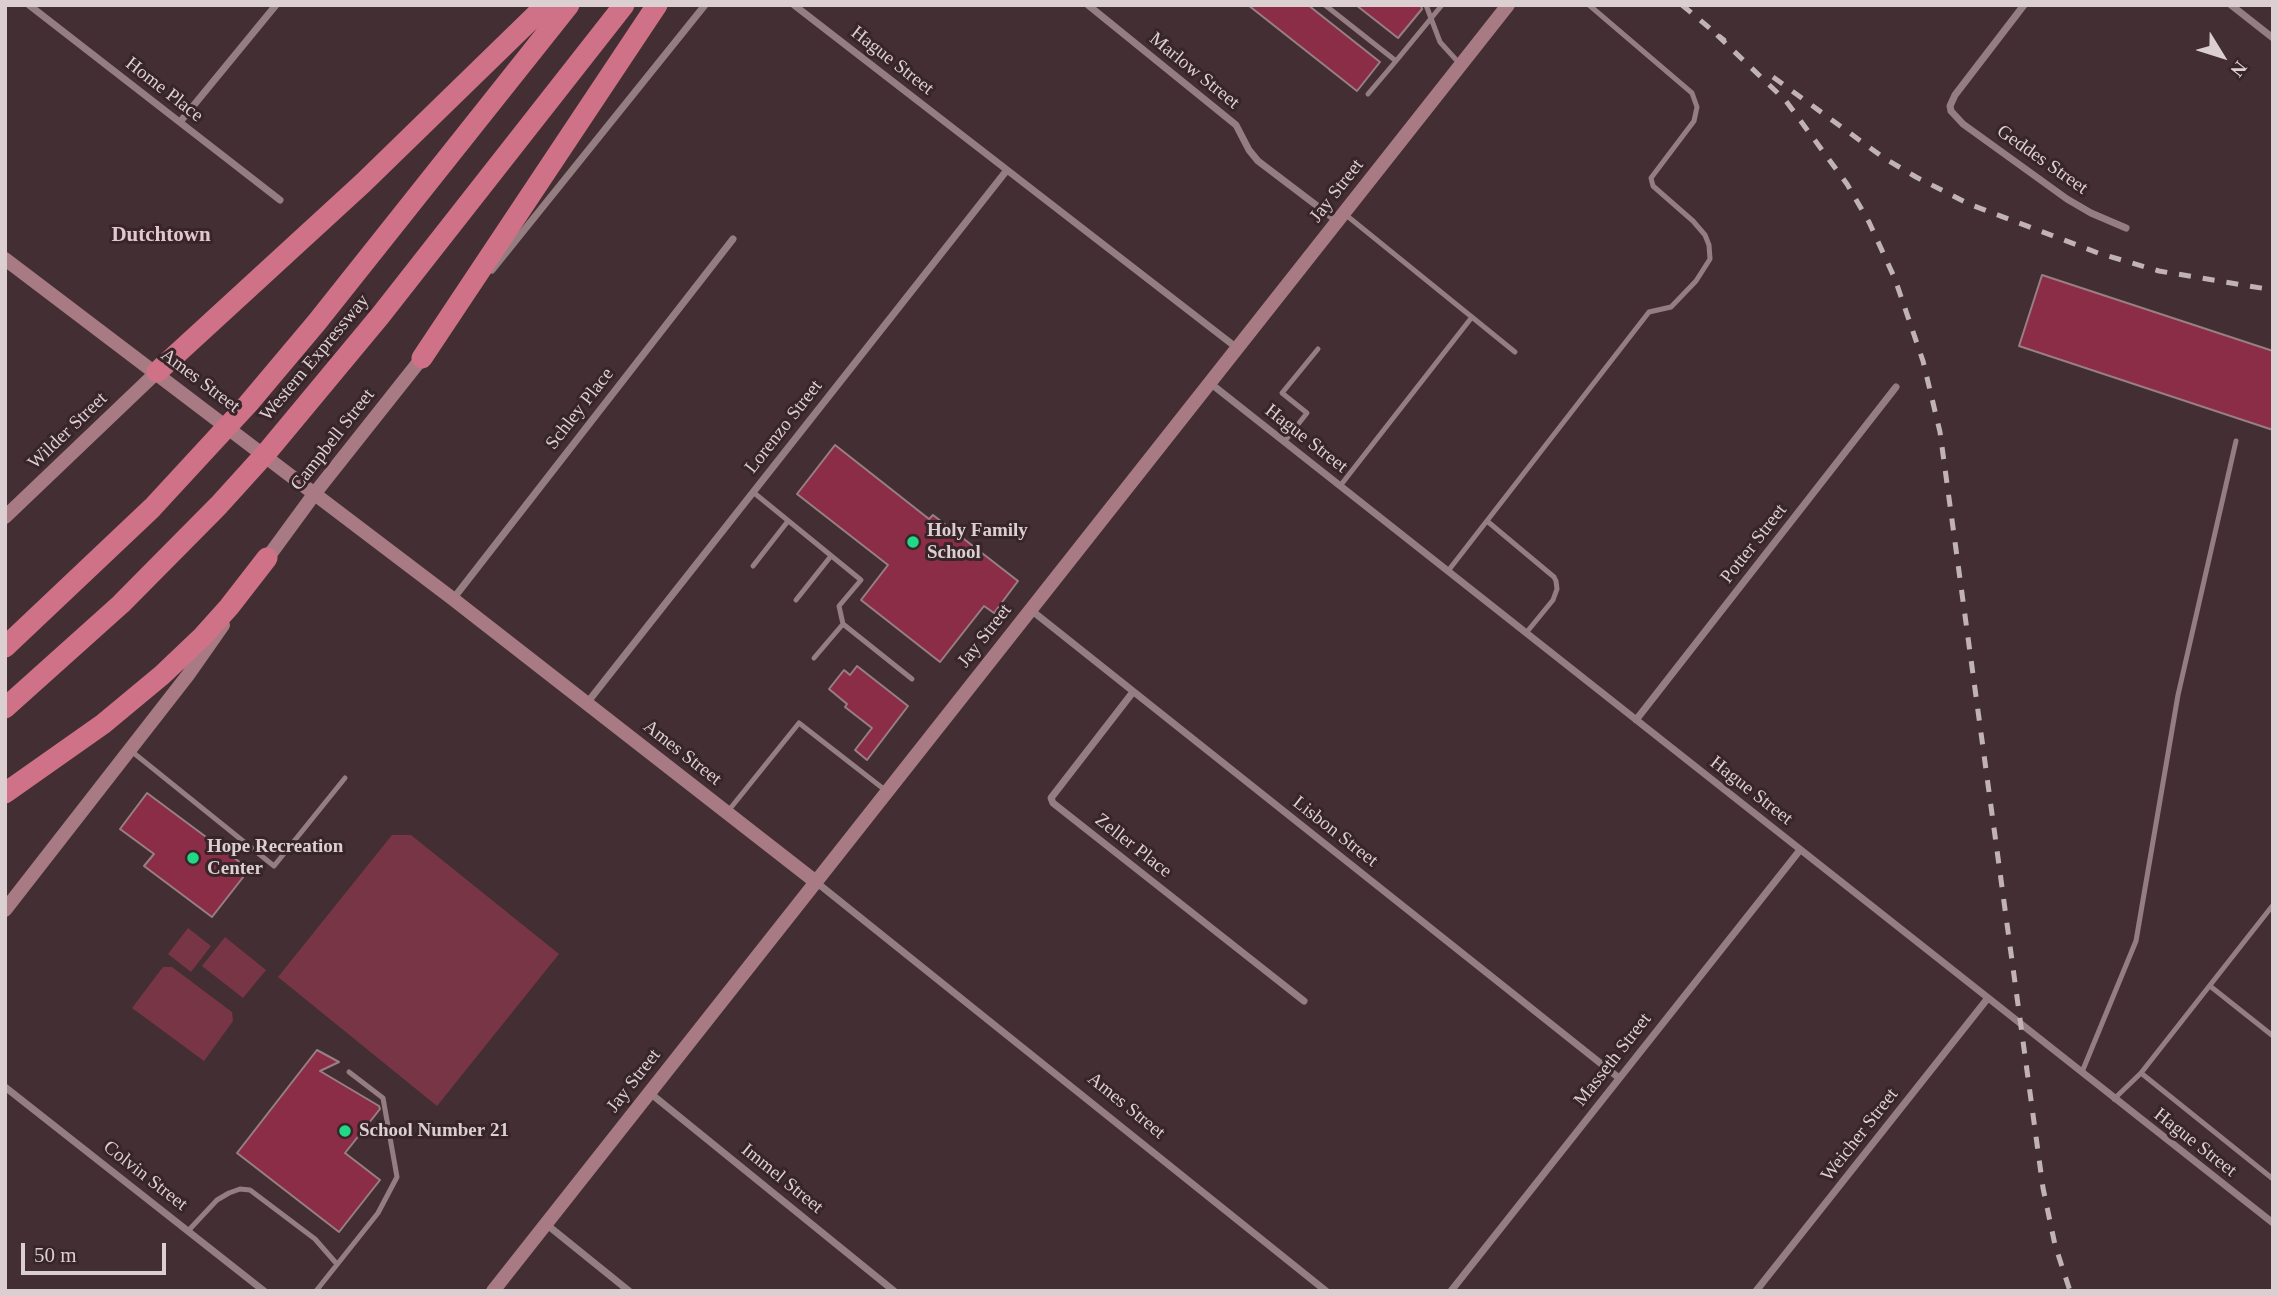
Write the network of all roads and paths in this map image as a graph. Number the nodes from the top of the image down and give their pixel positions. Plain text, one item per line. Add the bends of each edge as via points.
1 (29, 5) edge
2 (276, 5) edge
3 (546, 5) edge
4 (569, 5) edge
5 (624, 5) edge
6 (657, 5) edge
7 (705, 5) edge
8 (794, 5) edge
9 (1088, 5) edge
10 (1325, 5) edge
11 (1426, 5) edge
12 (1442, 5) edge
13 (1508, 5) edge
14 (1589, 5) edge
15 (2025, 5) edge
16 (2231, 5) edge
17 (1431, 20) junction
18 (2273, 38) edge
19 (1396, 61) junction
20 (1461, 65) junction
21 (1368, 94) dead end
22 (180, 122) junction
23 (1007, 170) junction
24 (280, 200) dead end
25 (1340, 217) junction
26 (2126, 228) dead end
27 (733, 239) dead end
28 (5, 259) edge
29 (1472, 317) junction
30 (1237, 348) junction
31 (1318, 349) dead end
32 (1515, 352) dead end
33 (422, 358) junction
34 (157, 372) junction
35 (1210, 383) junction
36 (1896, 387) dead end
37 (2235, 441) dead end
38 (1284, 442) junction
39 (1340, 486) junction
40 (753, 492) junction
41 (315, 493) junction
42 (5, 517) edge
43 (788, 521) junction
44 (1487, 521) junction
45 (831, 556) junction
46 (267, 558) junction
47 (752, 566) dead end
48 (1448, 571) junction
49 (453, 599) junction
50 (796, 600) dead end
51 (1031, 609) junction
52 (843, 624) junction
53 (1526, 633) junction
54 (5, 647) edge
55 (814, 658) dead end
56 (912, 679) dead end
57 (1133, 692) junction
58 (587, 703) junction
59 (5, 708) edge
60 (1636, 720) junction
61 (130, 750) junction
62 (345, 778) dead end
63 (887, 792) junction
64 (5, 793) edge
65 (727, 813) junction
66 (1800, 850) junction
67 (816, 882) junction
68 (2273, 905) edge
69 (5, 911) edge
70 (2210, 986) junction
71 (1988, 998) junction
72 (1304, 1000) dead end
73 (2273, 1037) edge
74 (349, 1072) dead end
75 (2082, 1072) junction
76 (2141, 1073) junction
77 (1619, 1078) junction
78 (5, 1087) edge
79 (650, 1092) junction
80 (2114, 1099) junction
81 (2273, 1179) edge
82 (2273, 1223) edge
83 (546, 1224) junction
84 (188, 1231) junction
85 (336, 1263) junction
86 (264, 1291) edge
87 (316, 1291) edge
88 (493, 1291) edge
89 (629, 1291) edge
90 (894, 1291) edge
91 (1326, 1291) edge
92 (1451, 1291) edge
93 (1756, 1291) edge

1 - 22 street, Home Place
2 - 22 street
3 - 34 highway via 363,183
4 - 54 highway, Western Expressway via 248,404 152,508
5 - 59 highway, Western Expressway via 267,452 121,604
6 - 33 highway
7 - 33 street, Campbell Street
8 - 23 street, Hague Street
9 - 25 street, Marlow Street via 1236,125 1258,160
10 - 19 lane
11 - 17 lane
12 - 17 lane
13 - 20 street, Jay Street
14 - 44 lane via 1692,93 1697,107 1694,121 1651,178 1653,186 1705,235 1710,259 1671,307 1649,313
15 - 26 street, Geddes Street via 1958,89 1950,106 1954,115 2067,199
16 - 18 street
17 - 19 lane
17 - 20 lane via 1440,42
19 - 21 lane
20 - 25 street, Jay Street
22 - 24 street, Home Place
23 - 30 street, Hague Street
23 - 40 street, Lorenzo Street
25 - 29 lane
25 - 30 street, Jay Street
27 - 49 street, Schley Place
28 - 34 street, Ames Street
29 - 32 lane
29 - 39 lane
30 - 35 street, Jay Street
31 - 38 lane via 1282,393 1307,413
33 - 41 street, Campbell Street
34 - 41 street, Ames Street
34 - 42 street, Wilder Street
35 - 38 street, Hague Street
35 - 51 street, Jay Street
36 - 60 street, Potter Street
37 - 75 lane via 2178,695 2136,941
38 - 39 street, Hague Street
39 - 48 street, Hague Street
40 - 43 lane
40 - 58 street, Lorenzo Street
41 - 46 street, Campbell Street
41 - 49 street, Ames Street
43 - 45 lane
43 - 47 lane
44 - 48 lane
44 - 53 lane via 1556,581 1553,600
45 - 50 lane
45 - 52 lane via 860,580 839,606
46 - 61 street, Campbell Street via 207,649
46 - 64 highway via 229,607 162,675 103,724
48 - 53 street, Hague Street
49 - 58 street, Ames Street
51 - 57 street, Lisbon Street
51 - 63 street, Jay Street
52 - 55 lane
52 - 56 lane
53 - 60 street, Hague Street
57 - 72 street, Zeller Place via 1051,798 1053,803
57 - 77 street, Lisbon Street
58 - 65 street, Ames Street
60 - 66 street, Hague Street
61 - 62 lane via 274,866
61 - 69 street, Campbell Street
63 - 65 lane via 799,723
63 - 67 street, Jay Street
65 - 67 street, Ames Street
66 - 71 street, Hague Street
66 - 77 street, Masseth Street
67 - 79 street, Jay Street
67 - 91 street, Ames Street
68 - 70 lane
70 - 73 lane
70 - 76 lane
71 - 75 street, Hague Street
71 - 93 street, Weicher Street
74 - 85 lane via 383,1098 397,1177 378,1213
75 - 80 street, Hague Street
76 - 80 lane
76 - 81 lane
77 - 92 street, Masseth Street
78 - 84 street, Colvin Street
79 - 83 street, Jay Street
79 - 90 street, Immel Street
80 - 82 street, Hague Street
83 - 88 street, Jay Street
83 - 89 street
84 - 85 lane via 223,1196 250,1190 315,1239
84 - 86 street, Colvin Street
85 - 87 lane

